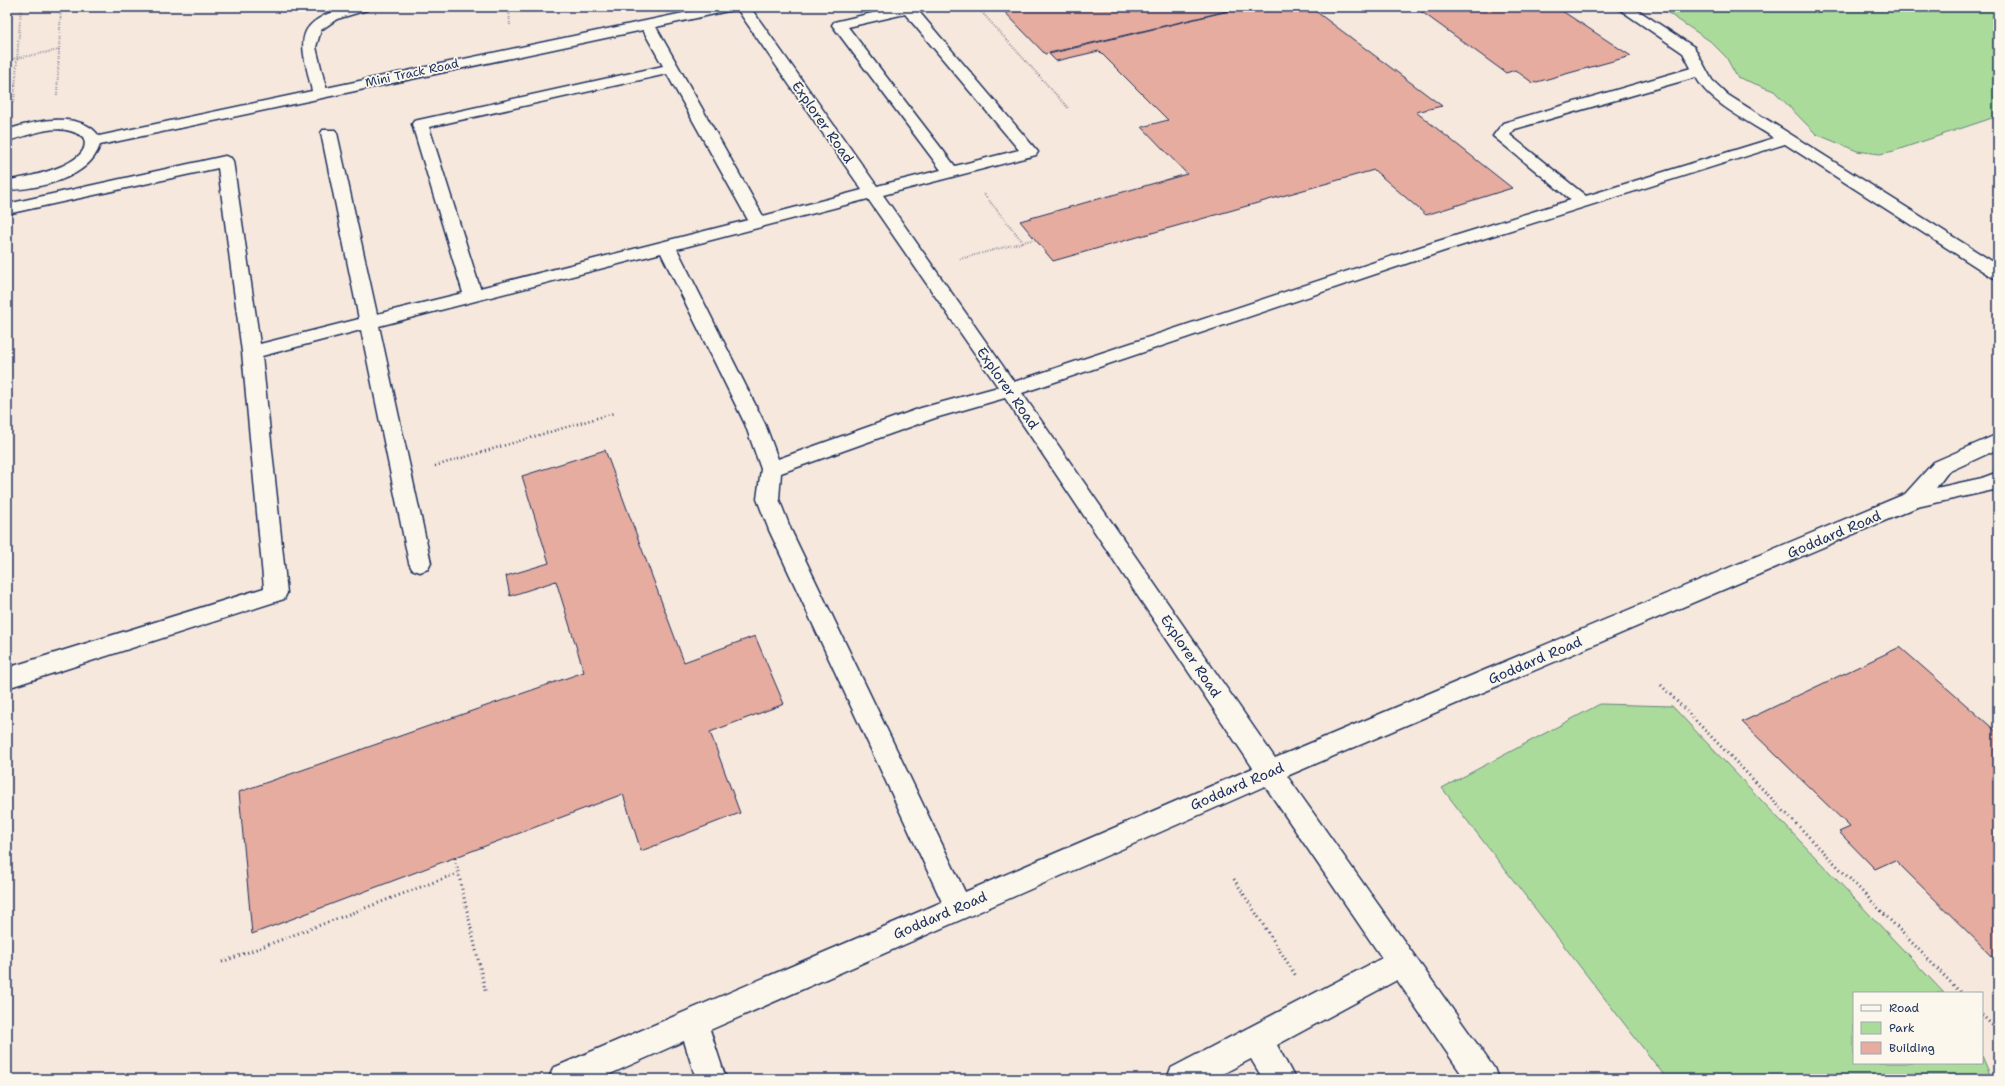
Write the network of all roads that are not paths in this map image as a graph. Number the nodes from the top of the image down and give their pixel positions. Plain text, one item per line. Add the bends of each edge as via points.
1 (362, 7) edge
2 (732, 7) edge
3 (743, 7) edge
4 (1623, 7) edge
5 (907, 8) edge
6 (647, 25) junction
7 (670, 69) junction
8 (1699, 72) junction
9 (320, 93) junction
10 (329, 133) dead end
11 (7, 136) edge
12 (1786, 140) junction
13 (93, 142) junction
14 (951, 172) junction
15 (7, 185) edge
16 (871, 193) junction
17 (1584, 202) junction
18 (7, 209) edge
19 (758, 223) junction
20 (667, 246) junction
21 (1998, 273) edge
22 (473, 296) junction
23 (370, 322) junction
24 (252, 352) junction
25 (1010, 390) junction
26 (1998, 441) edge
27 (771, 469) junction
28 (1998, 480) edge
29 (1913, 500) junction
30 (420, 562) dead end
31 (7, 678) edge
32 (1270, 772) junction
33 (958, 907) junction
34 (1402, 962) junction
35 (693, 1023) junction
36 (1257, 1040) junction
37 (564, 1079) edge
38 (711, 1079) edge
39 (1182, 1079) edge
40 (1280, 1079) edge
41 (1483, 1079) edge

1 - 9 street via 332,16 314,28 309,47
2 - 6 street, Mini Track Road
3 - 16 street, Explorer Road
4 - 8 street via 1689,50
5 - 14 street via 839,25
5 - 14 street via 1030,152
6 - 7 street
6 - 9 street, Mini Track Road
7 - 19 street
7 - 22 street via 420,124
8 - 12 street via 1723,98
8 - 17 street via 1509,126 1501,136
9 - 13 street, Mini Track Road
10 - 23 street
11 - 13 street via 32,128 67,125 81,128 90,134
12 - 17 street
12 - 21 street
13 - 15 street via 90,151 66,170 28,184
14 - 16 street
16 - 19 street
16 - 25 street, Explorer Road
17 - 25 street via 1438,247
18 - 24 street via 225,160
19 - 20 street
20 - 22 street
20 - 27 street via 755,424
22 - 23 street
23 - 24 street
23 - 30 street
24 - 31 street via 276,593
25 - 27 street via 928,413
25 - 32 street, Explorer Road
26 - 29 street, Goddard Road via 1941,467
27 - 33 street via 768,499 780,530
28 - 29 street, Goddard Road via 1986,485
29 - 32 street, Goddard Road
32 - 33 street, Goddard Road
32 - 34 street, Explorer Road
33 - 35 street, Goddard Road
34 - 36 street
34 - 41 street, Explorer Road
35 - 37 street, Goddard Road
35 - 38 street
36 - 39 street
36 - 40 street

